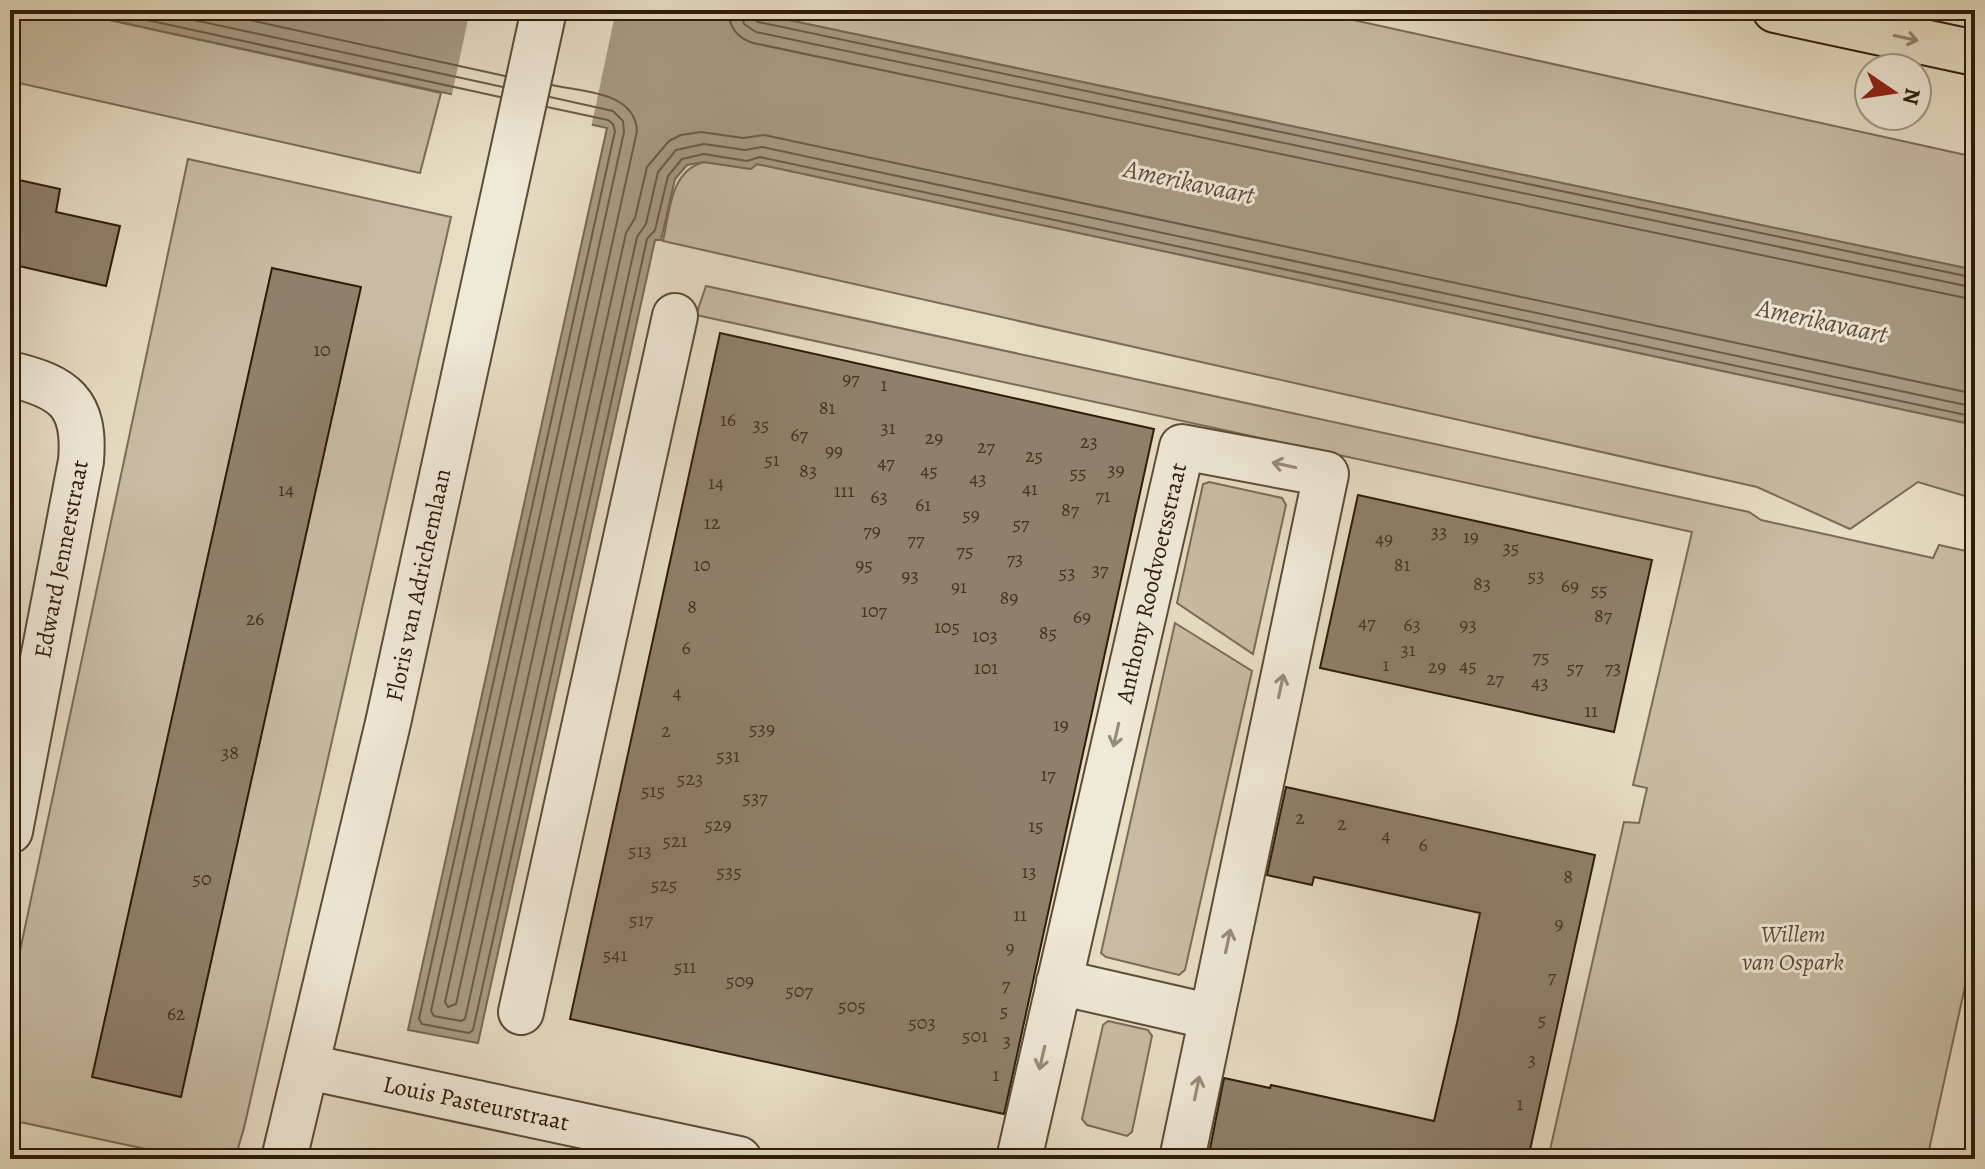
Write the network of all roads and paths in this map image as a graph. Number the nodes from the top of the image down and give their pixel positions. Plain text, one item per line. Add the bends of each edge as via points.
1 (544, 10) edge
2 (1775, 10) edge
3 (1975, 53) edge
4 (675, 316) dead end
5 (10, 374) edge
6 (10, 831) edge
7 (1059, 982) junction
8 (521, 1012) dead end
9 (1212, 1017) junction
10 (308, 1067) junction
11 (284, 1159) edge
12 (739, 1159) edge
13 (1019, 1159) edge
14 (1182, 1159) edge

1 - 10 street, Floris van Adrichemlaan
2 -> 3 main road
4 - 8 street
5 - 6 street, Edward Jennerstraat via 57,390 74,408 83,434
7 - 9 street
9 -> 7 street, Anthony Roodvoetsstraat via 1326,474 1182,447
7 -> 13 street, Anthony Roodvoetsstraat
14 -> 9 street, Anthony Roodvoetsstraat
10 - 11 street, Floris van Adrichemlaan
10 - 12 street, Louis Pasteurstraat

